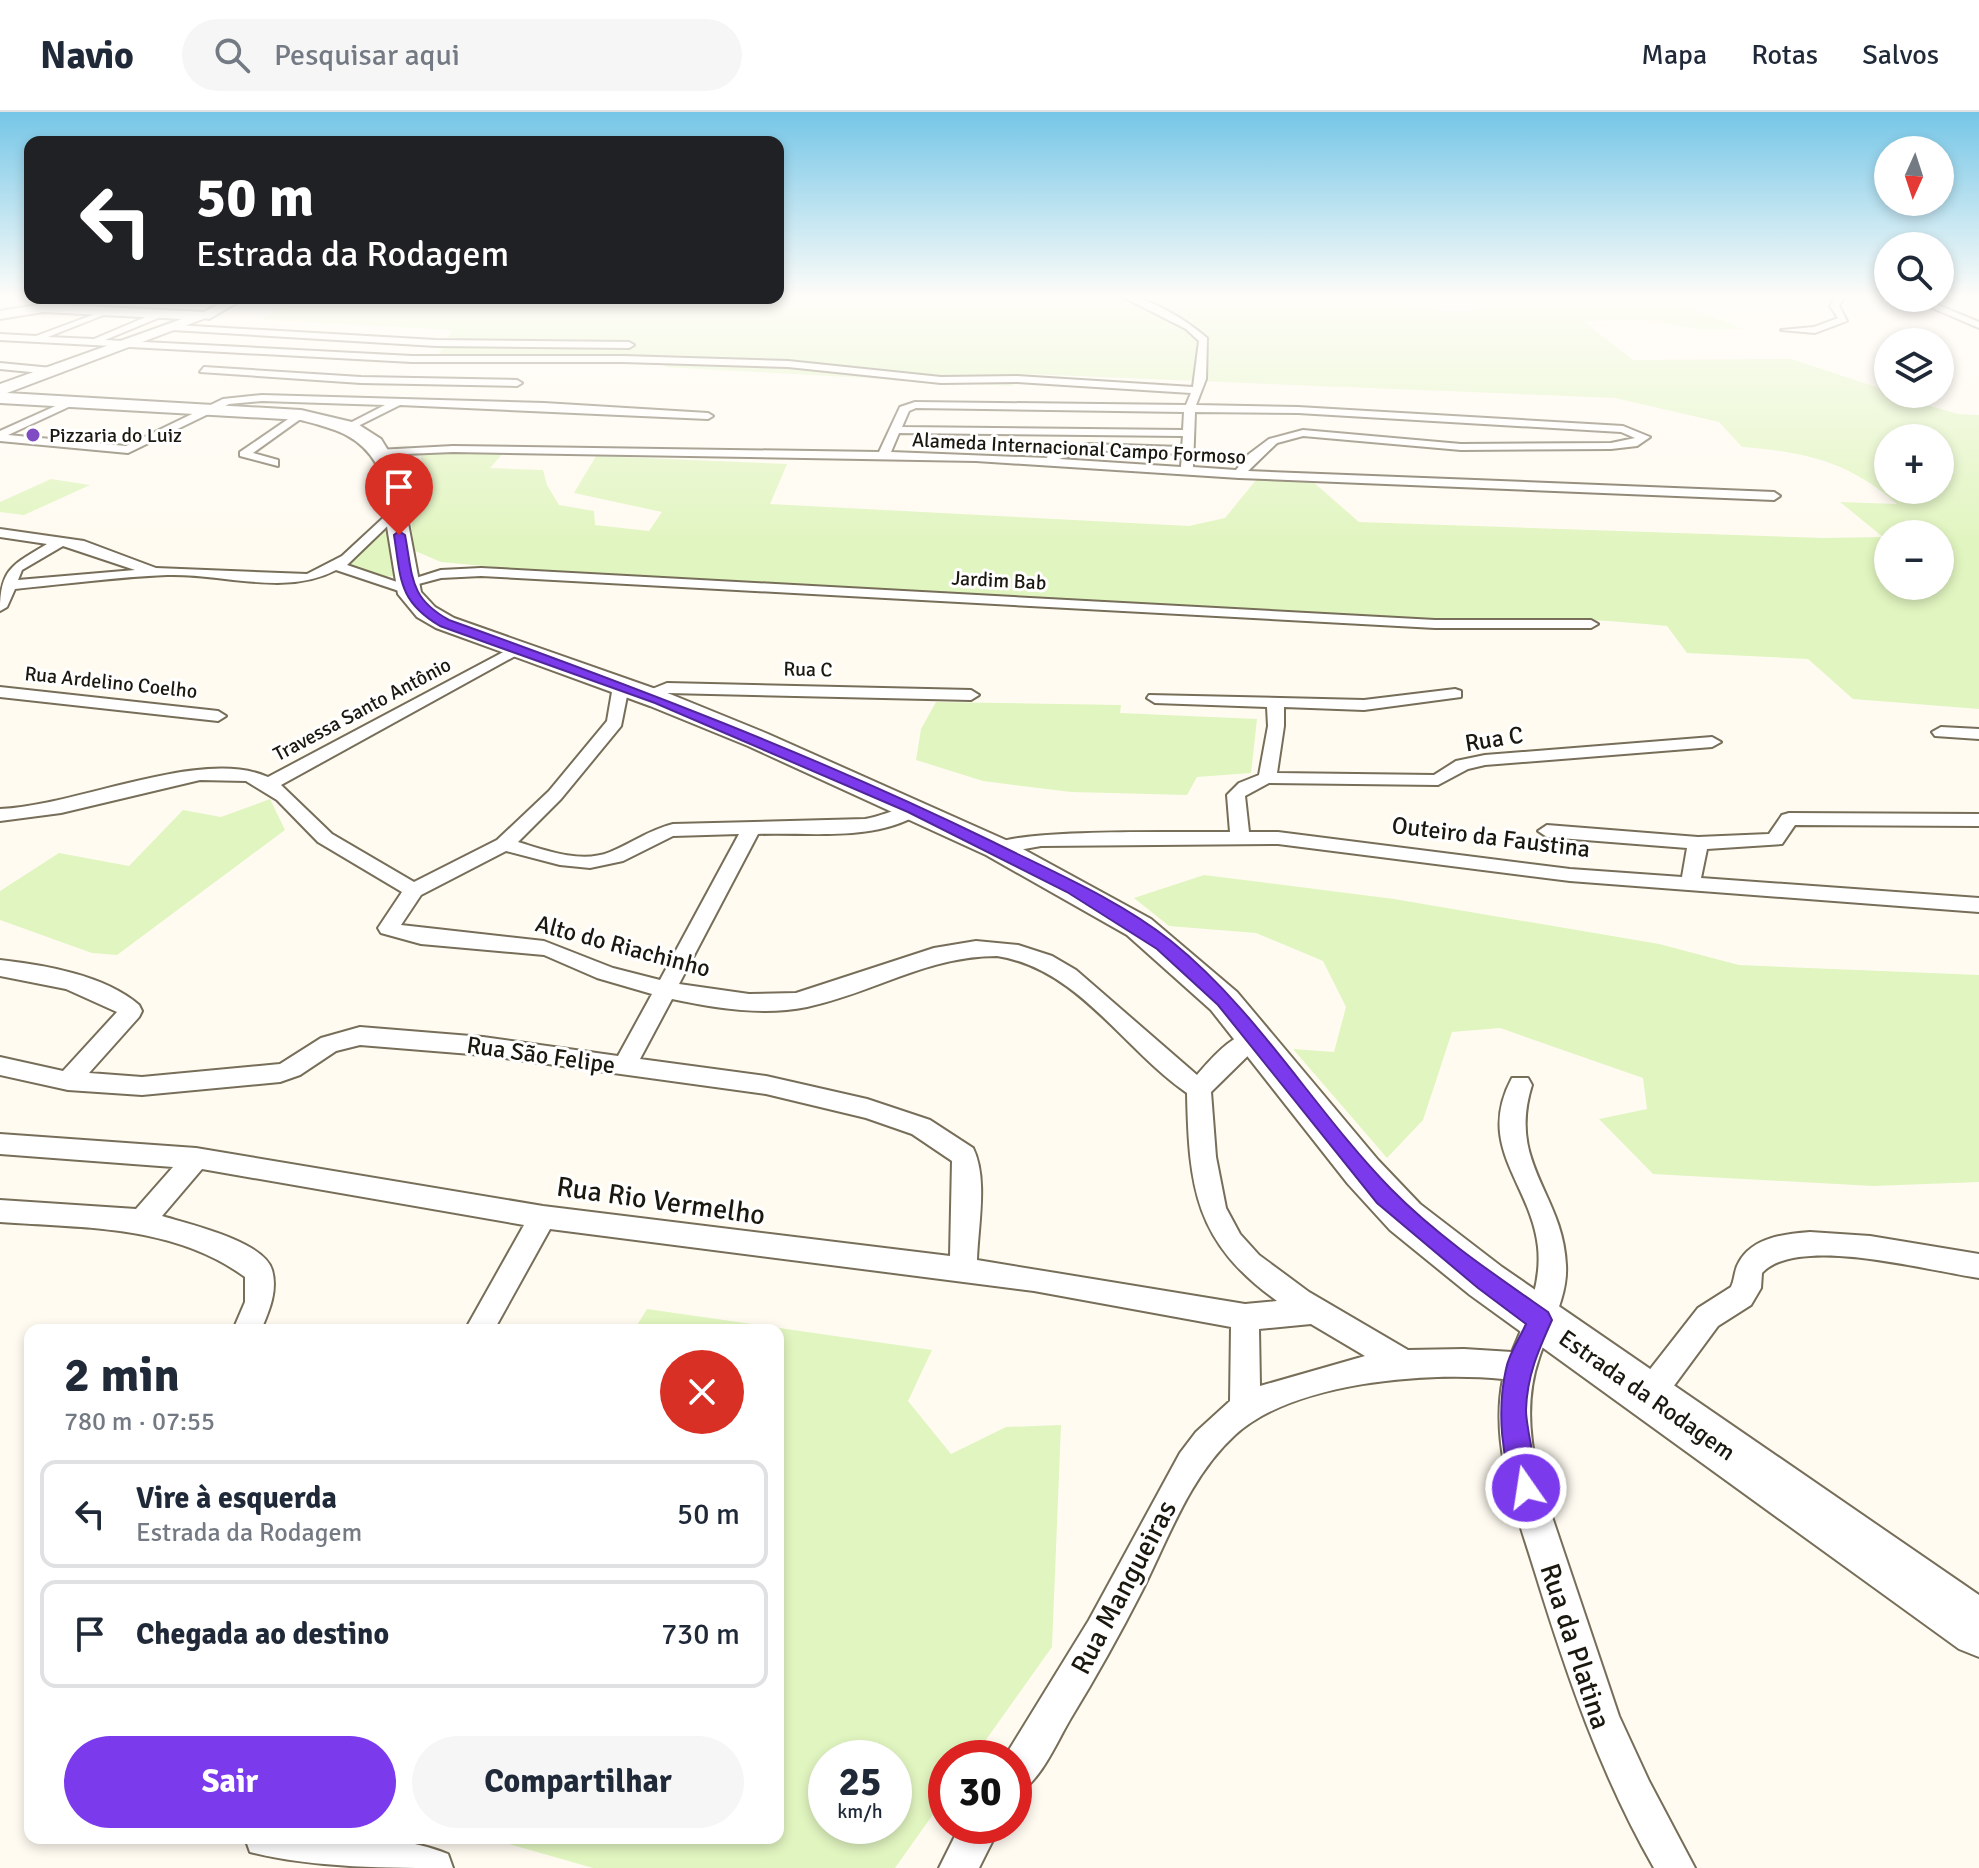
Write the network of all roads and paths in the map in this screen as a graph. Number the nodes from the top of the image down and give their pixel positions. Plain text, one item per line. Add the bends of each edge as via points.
1 (33, 378) edge
2 (250, 378) edge
3 (351, 378) edge
4 (919, 378) edge
5 (1200, 378) edge
6 (517, 383) dead end
7 (0, 390) edge
8 (1198, 390) junction
9 (0, 398) edge
10 (71, 402) junction
11 (399, 402) junction
12 (1190, 408) junction
13 (201, 410) junction
14 (1298, 410) junction
15 (301, 415) junction
16 (708, 416) dead end
17 (350, 427) junction
18 (895, 430) junction
19 (1191, 433) junction
20 (1303, 433) junction
21 (0, 437) edge
22 (1026, 443) dead end
23 (886, 451) junction
24 (1190, 451) junction
25 (381, 452) junction
26 (1041, 461) junction
27 (274, 463) dead end
28 (1187, 471) junction
29 (1239, 474) junction
30 (1774, 496) dead end
31 (396, 510) junction
32 (0, 533) edge
33 (63, 540) junction
34 (337, 566) junction
35 (152, 572) junction
36 (6, 585) junction
37 (408, 586) junction
38 (0, 607) edge
39 (1591, 624) dead end
40 (518, 650) junction
41 (0, 692) edge
42 (1455, 694) dead end
43 (971, 695) dead end
44 (1155, 698) dead end
45 (636, 700) junction
46 (1275, 701) junction
47 (218, 716) dead end
48 (1941, 732) dead end
49 (1979, 734) edge
50 (1712, 742) dead end
51 (1267, 778) junction
52 (269, 784) junction
53 (913, 809) junction
54 (0, 815) edge
55 (1979, 820) edge
56 (753, 826) junction
57 (1547, 831) dead end
58 (1240, 836) junction
59 (1698, 843) junction
60 (504, 844) junction
61 (997, 848) junction
62 (1690, 885) junction
63 (414, 890) junction
64 (1979, 905) edge
65 (0, 968) edge
66 (668, 989) junction
67 (1254, 1039) junction
68 (0, 1066) edge
69 (624, 1067) junction
70 (68, 1081) junction
71 (1520, 1085) dead end
72 (1199, 1089) junction
73 (0, 1144) edge
74 (196, 1158) junction
75 (0, 1211) edge
76 (543, 1217) junction
77 (142, 1221) junction
78 (1979, 1266) edge
79 (963, 1269) junction
80 (1313, 1311) junction
81 (1245, 1317) junction
82 (1540, 1320) junction
83 (250, 1324) edge
84 (482, 1324) edge
85 (1401, 1362) junction
86 (1518, 1367) junction
87 (1648, 1396) junction
88 (1245, 1408) junction
89 (1979, 1629) edge
90 (1032, 1747) edge
91 (298, 1844) edge
92 (971, 1844) edge
93 (434, 1868) edge
94 (958, 1868) edge
95 (1676, 1868) edge

1 - 7 main road
2 - 13 street
3 - 6 street
4 - 8 street
5 - 8 street
8 - 12 street
9 - 10 main road
10 - 13 main road
10 - 21 street
11 - 13 street via 240,399
11 - 16 street
11 - 17 street
12 - 14 street
12 - 18 street via 915,405 904,409
12 - 19 street
13 - 15 main road
13 - 21 street via 128,450
14 - 20 street
14 - 20 street via 1623,429 1644,437 1611,446 1477,447
15 - 17 main road
15 - 27 street via 244,454
17 - 25 main road
18 - 19 street
18 - 23 street
19 - 24 street
20 - 29 street via 1273,441
22 - 23 street
23 - 25 street, Alameda Internacional Campo Formoso
23 - 26 street, Alameda Internacional Campo Formoso
24 - 26 street via 1080,447
24 - 28 street
25 - 31 main road
26 - 28 street, Alameda Internacional Campo Formoso
28 - 29 street, Alameda Internacional Campo Formoso
29 - 30 street, Alameda Internacional Campo Formoso
31 - 34 street
31 - 37 main road
32 - 33 street
33 - 35 street
33 - 36 street via 20,564
34 - 35 street via 296,579
34 - 37 street
35 - 36 street
36 - 38 street
37 - 39 street, Jardim Bab via 441,574 481,572 1435,624
37 - 40 main road, Estrada da Rodagem via 416,603 445,623
40 - 45 main road, Estrada da Rodagem
40 - 52 street, Travessa Santo Antônio
41 - 47 street, Rua Ardelino Coelho
42 - 46 street via 1364,705
43 - 45 street, Rua C via 667,688
44 - 46 street
45 - 53 main road, Estrada da Rodagem
45 - 60 street via 555,795
46 - 51 street
48 - 49 street
50 - 51 street, Rua C via 1485,760 1462,765 1438,780
51 - 58 street via 1236,795
52 - 54 street via 241,772 215,772 40,814
52 - 63 street via 326,839
53 - 56 street via 896,820 865,825
53 - 61 main road, Estrada da Rodagem
55 - 59 street via 1797,818 1785,823 1775,840
56 - 60 street via 657,832 605,861
56 - 66 street
57 - 59 street
58 - 61 street, Outeiro da Faustina via 1041,840
58 - 62 street, Outeiro da Faustina
59 - 62 street
60 - 63 street
61 - 67 main road, Estrada da Rodagem via 1163,944 1224,1001
62 - 64 street, Outeiro da Faustina
63 - 66 street, Alto do Riachinho via 388,928 543,948
65 - 70 street via 48,975 119,1000 131,1011
66 - 69 street
66 - 72 street, Alto do Riachinho via 792,1002 823,996 914,961 971,948 1016,951 1054,968 1099,1001 1177,1077
67 - 72 street
67 - 82 main road, Estrada da Rodagem via 1384,1196
68 - 70 street, Rua São Felipe
69 - 70 street, Rua São Felipe via 483,1046 360,1036 329,1044 292,1069 252,1078 142,1086
69 - 79 street, Rua São Felipe via 766,1085 867,1109 946,1140 964,1155 967,1170
71 - 82 street, Rua da Platina via 1509,1112 1511,1141 1545,1225 1553,1268
72 - 80 street via 1200,1137 1218,1222 1244,1255
73 - 74 street, Rua Rio Vermelho
74 - 76 street, Rua Rio Vermelho
74 - 77 street
75 - 77 street
76 - 79 street, Rua Rio Vermelho
76 - 84 street
77 - 83 street via 225,1247 259,1271 259,1302
78 - 87 street via 1830,1243 1804,1242 1767,1252 1749,1269 1741,1296 1708,1317
79 - 81 street, Rua Rio Vermelho
80 - 81 street, Rua Rio Vermelho
80 - 85 street
81 - 88 street
82 - 86 street, Rua da Platina
82 - 87 main road, Estrada da Rodagem
85 - 86 street via 1473,1361
85 - 88 street via 1339,1375
86 - 95 street, Rua da Platina via 1513,1412 1519,1461 1552,1575 1610,1745
87 - 89 main road, Estrada da Rodagem
88 - 90 street, Rua Mangueiras via 1214,1436 1181,1479 1076,1677
91 - 93 street
92 - 94 street

